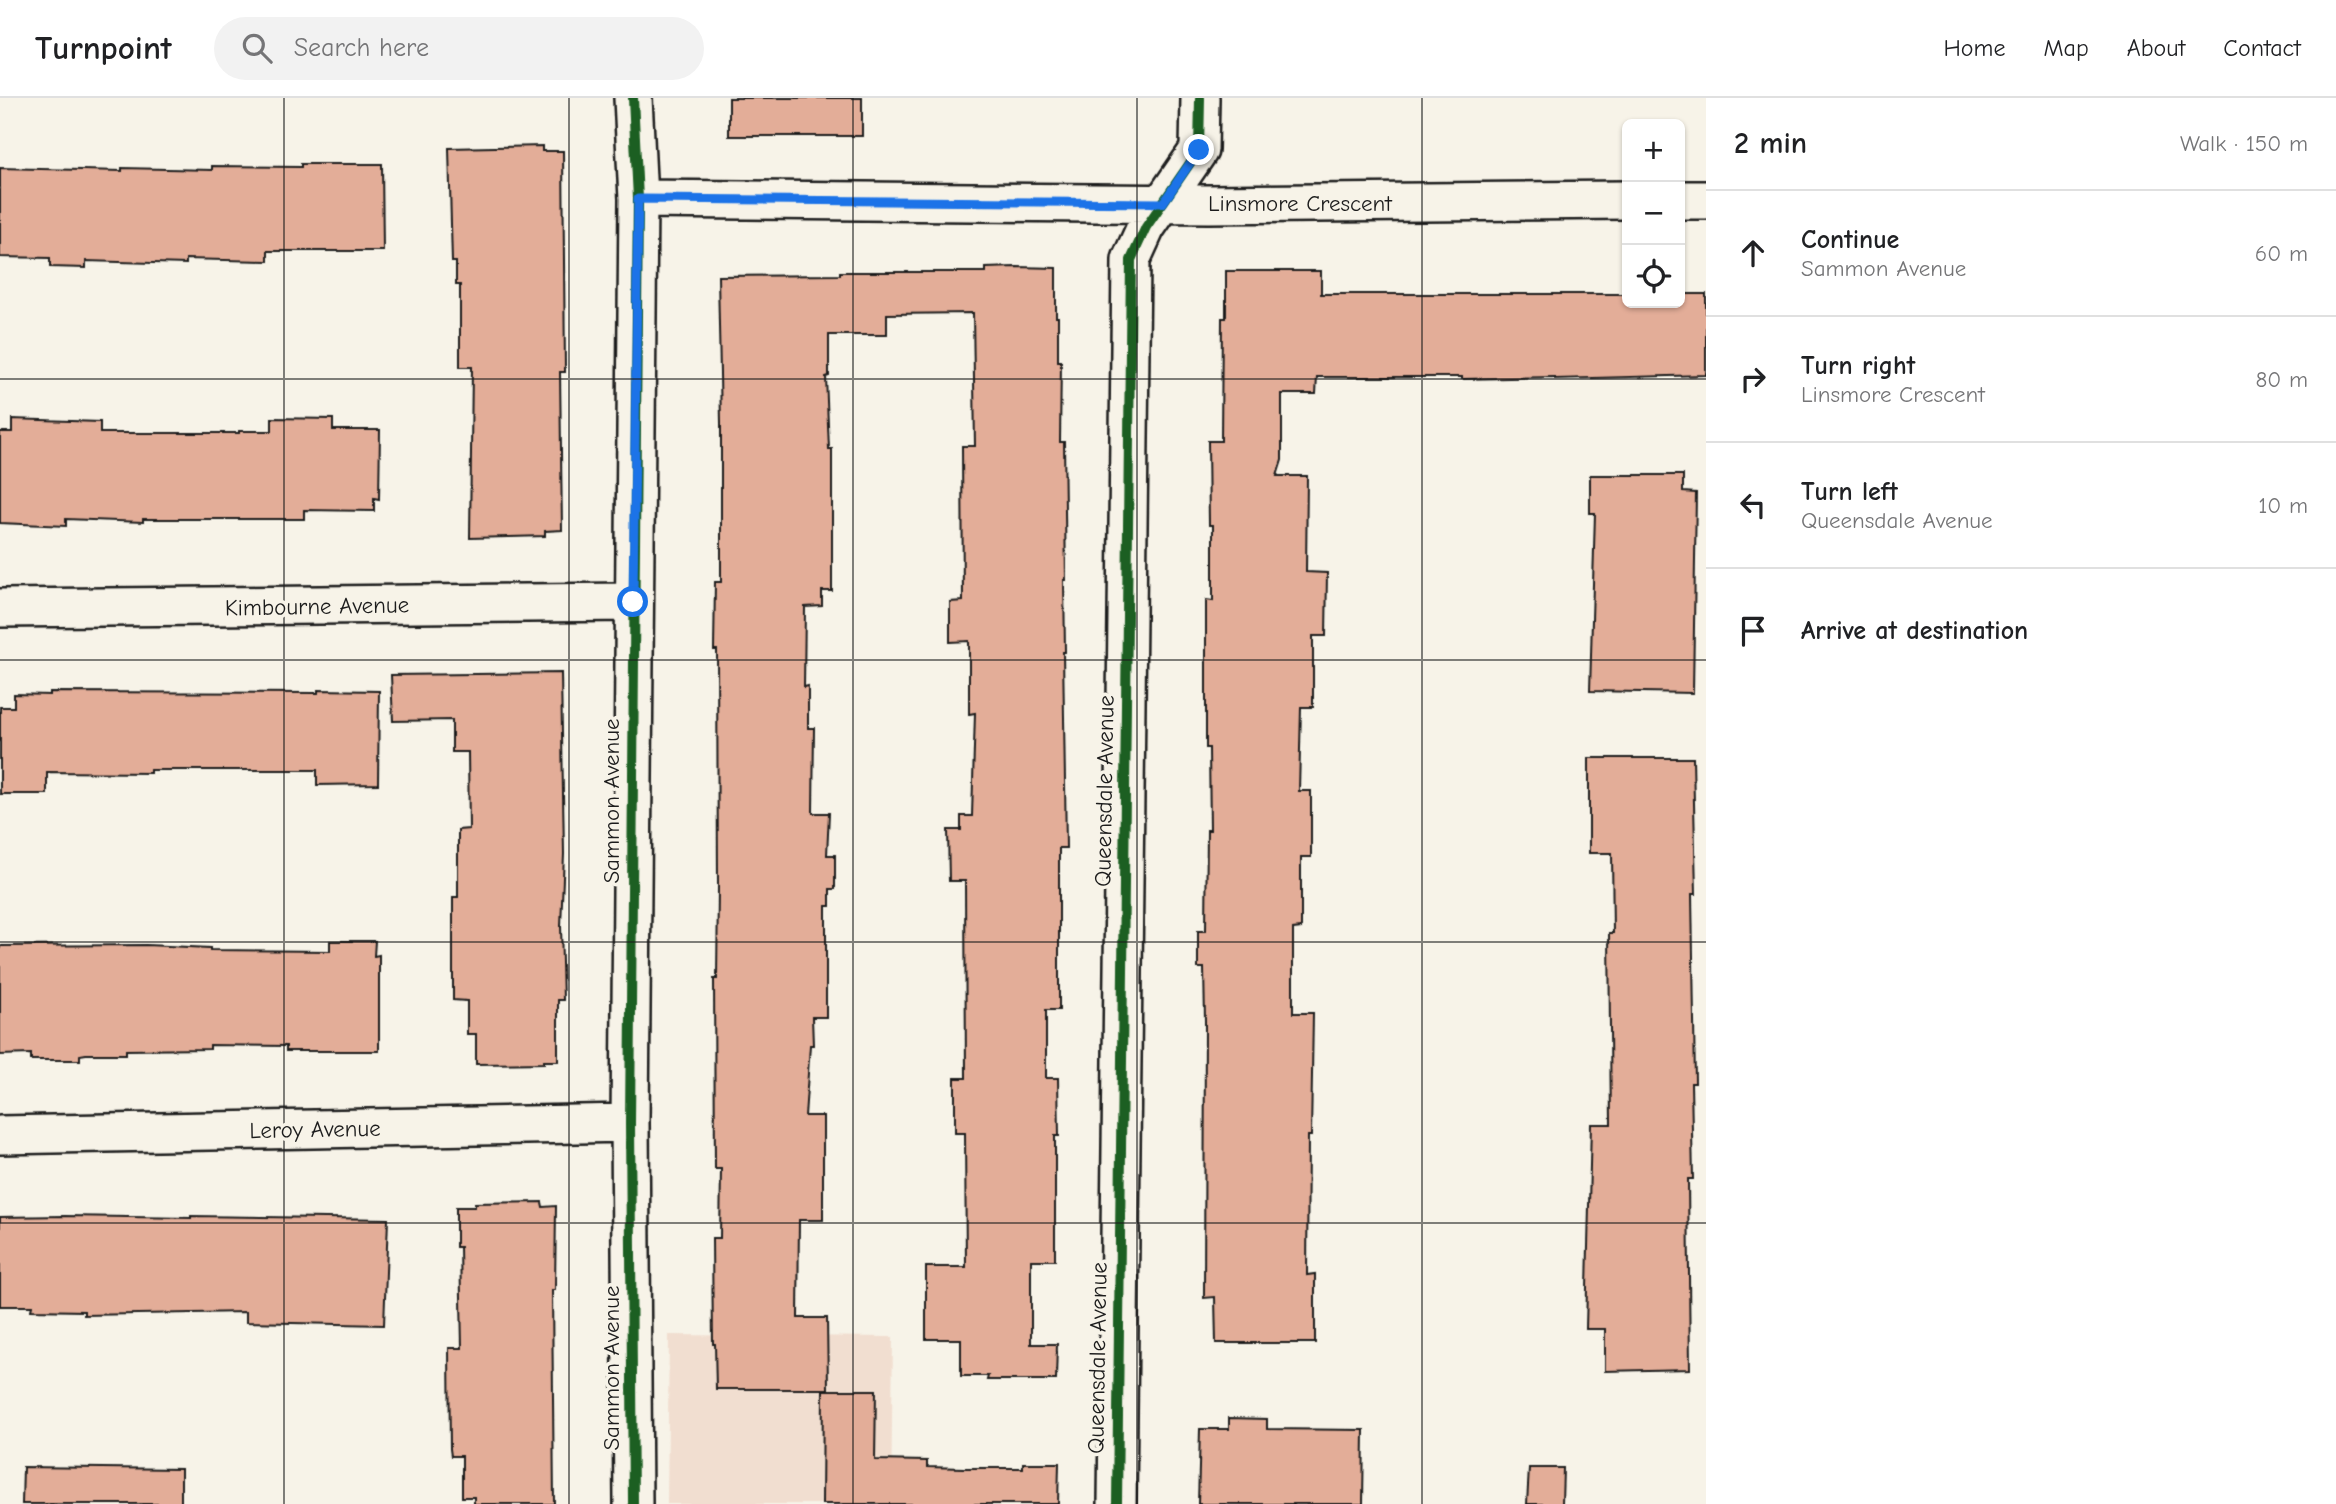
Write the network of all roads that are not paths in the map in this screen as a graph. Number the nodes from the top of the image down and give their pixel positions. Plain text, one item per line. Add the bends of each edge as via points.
1 (633, 98) edge
2 (1200, 98) edge
3 (638, 199) junction
4 (1622, 200) edge
5 (1685, 200) edge
6 (1706, 200) edge
7 (1163, 203) junction
8 (633, 602) junction
9 (0, 608) edge
10 (630, 1123) junction
11 (0, 1135) edge
12 (633, 1504) edge
13 (1117, 1504) edge

1 - 3 street, Sammon Avenue
2 - 7 street, Queensdale Avenue via 1199,150
3 - 7 street, Linsmore Crescent
3 - 8 street, Sammon Avenue
4 - 7 street, Linsmore Crescent
5 - 6 street
7 - 13 street, Queensdale Avenue via 1131,260
8 - 9 street, Kimbourne Avenue
8 - 10 street, Sammon Avenue
10 - 11 street, Leroy Avenue
10 - 12 street, Sammon Avenue

